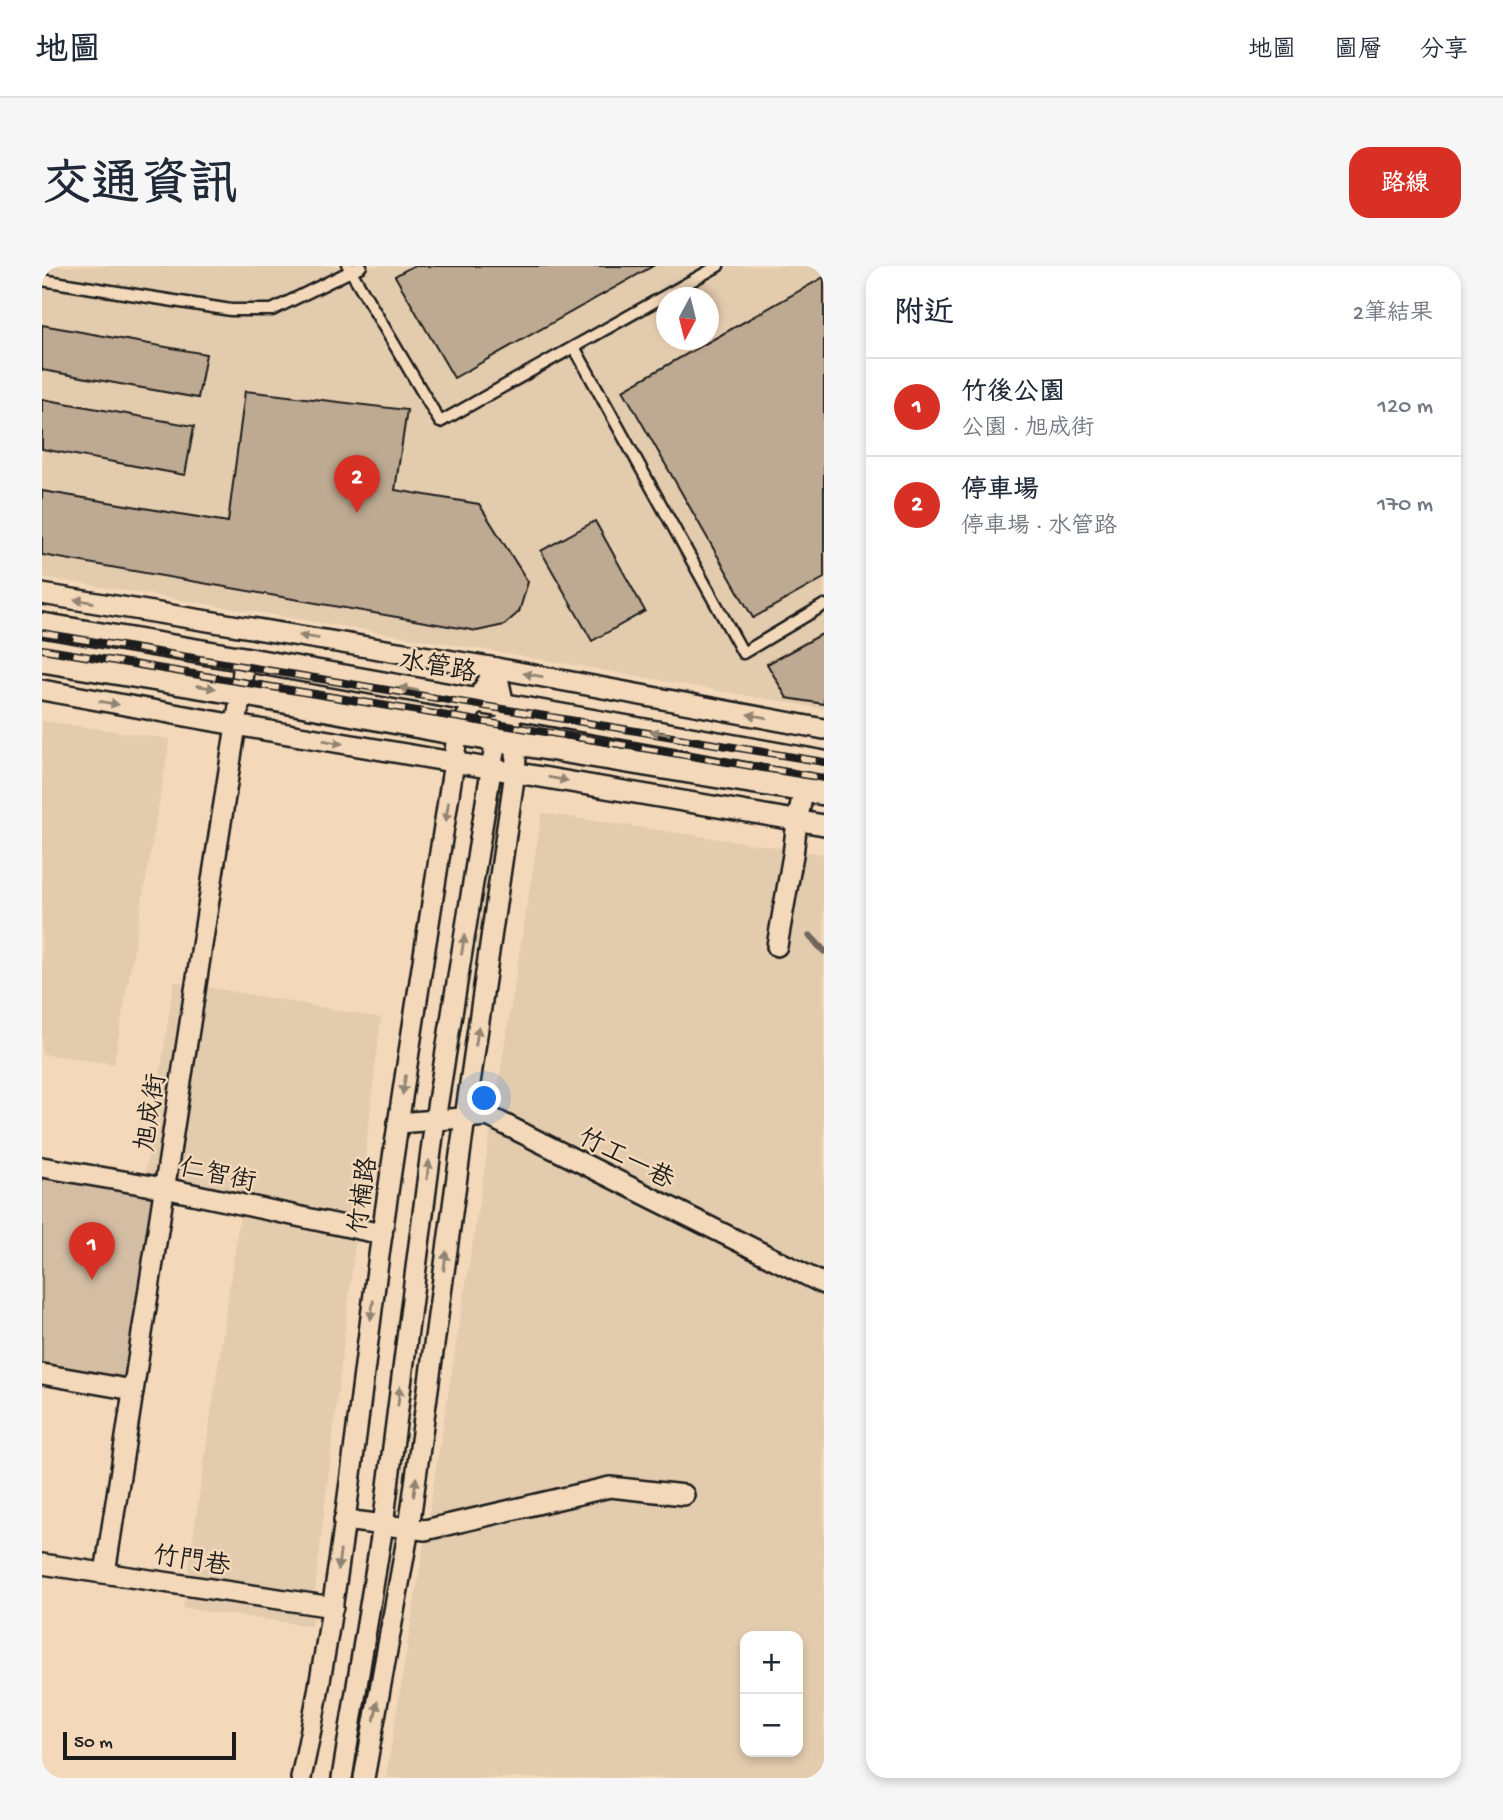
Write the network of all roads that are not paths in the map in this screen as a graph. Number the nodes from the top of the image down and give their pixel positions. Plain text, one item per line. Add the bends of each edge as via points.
1 (718, 266) edge
2 (353, 268) edge
3 (42, 280) edge
4 (575, 347) junction
5 (42, 594) edge
6 (824, 605) edge
7 (42, 625) edge
8 (244, 659) junction
9 (42, 660) edge
10 (496, 668) junction
11 (42, 690) edge
12 (241, 693) junction
13 (476, 701) junction
14 (504, 706) junction
15 (235, 725) junction
16 (824, 729) edge
17 (457, 733) junction
18 (506, 741) junction
19 (454, 762) junction
20 (824, 762) edge
21 (492, 769) junction
22 (515, 772) junction
23 (814, 791) edge
24 (797, 821) junction
25 (824, 825) edge
26 (777, 946) dead end
27 (465, 1118) junction
28 (435, 1120) junction
29 (398, 1123) junction
30 (42, 1167) edge
31 (164, 1188) junction
32 (382, 1234) junction
33 (824, 1284) edge
34 (42, 1374) edge
35 (133, 1390) junction
36 (684, 1495) dead end
37 (344, 1520) junction
38 (383, 1525) junction
39 (409, 1528) junction
40 (42, 1564) edge
41 (105, 1573) junction
42 (333, 1607) junction
43 (300, 1778) edge
44 (342, 1778) edge
45 (364, 1778) edge

1 - 4 lane
2 - 3 lane via 272,310 231,310
2 - 4 lane via 440,422
4 - 6 lane via 743,653
10 -> 5 street, 水管路
7 - 8 street, 水管路
8 - 12 street, 旭成街
13 -> 8 street, 水管路
9 -> 12 street
10 - 13 street, 竹楠路
10 - 14 street
16 -> 10 street, 水管路
11 -> 15 street
12 - 15 street, 旭成街
12 - 17 street
13 - 14 street, 水管路
13 - 17 street, 竹楠路
14 - 18 street
20 -> 14 street, 水管路
15 -> 19 street
15 - 31 street, 旭成街
17 - 18 street
17 - 19 street, 竹楠路
18 - 21 street
18 - 22 street
18 - 23 street
19 - 21 street
19 -> 29 street, 竹楠路
21 - 22 street
28 -> 21 street
22 -> 24 street
27 -> 22 street
23 - 24 street
24 - 25 street
24 - 26 street
27 - 28 street, 竹工一巷
27 - 33 street, 竹工一巷 via 488,1116
39 -> 27 street
28 - 29 street, 竹工一巷
38 -> 28 street
29 - 32 street, 竹楠路
30 - 31 street, 仁智街
31 - 32 street, 仁智街
31 - 35 street, 旭成街
32 -> 37 street, 竹楠路
34 - 35 street
35 - 41 street, 旭成街
36 - 39 street via 610,1487 425,1530
37 - 38 street
37 -> 42 street, 竹楠路
38 - 39 street
38 - 44 street
45 -> 39 street
40 - 41 street, 竹門巷
41 - 42 street, 竹門巷
42 - 43 street, 竹楠路

